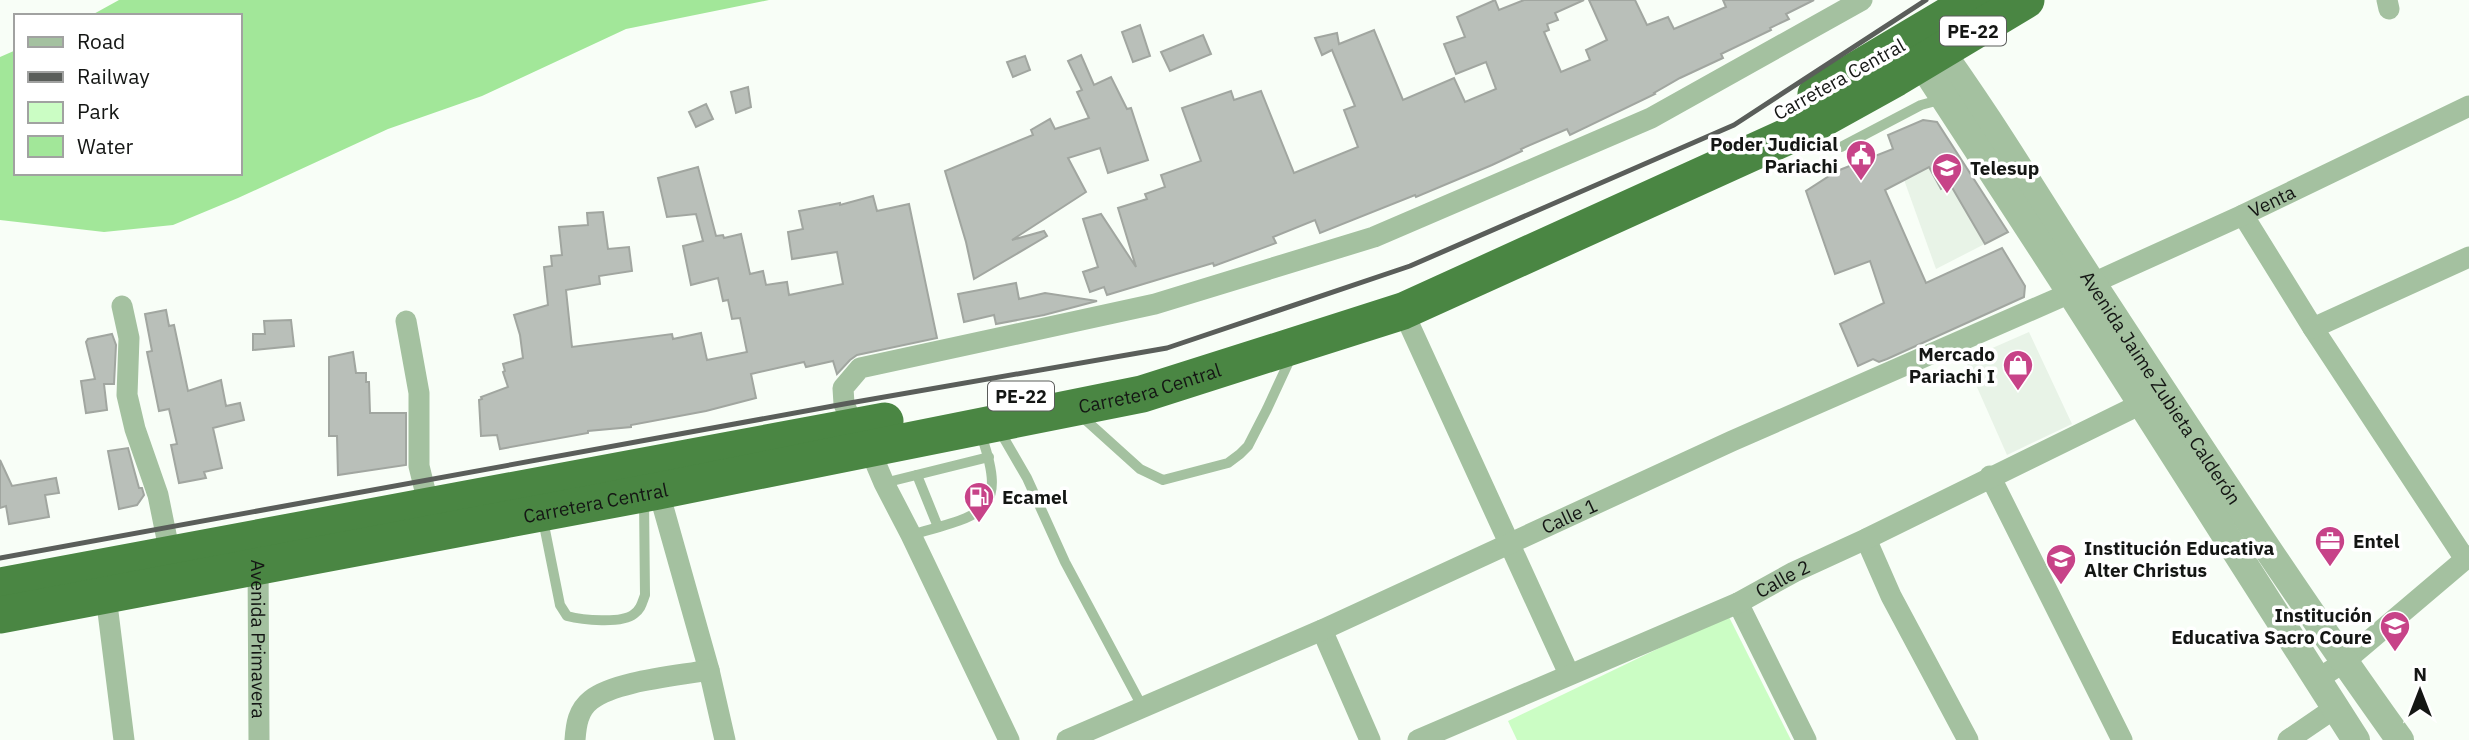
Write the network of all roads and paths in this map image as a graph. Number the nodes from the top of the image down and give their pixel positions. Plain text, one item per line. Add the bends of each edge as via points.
1 (1861, 0) edge
2 (1975, 0) edge
3 (2026, 0) edge
4 (1923, 46) junction
5 (1955, 93) junction
6 (2469, 106) edge
7 (1779, 140) junction
8 (2243, 215) junction
9 (2469, 257) edge
10 (2082, 288) junction
11 (122, 306) dead end
12 (1384, 309) junction
13 (406, 321) dead end
14 (2314, 328) junction
15 (1296, 345) junction
16 (1071, 403) junction
17 (2141, 404) junction
18 (988, 436) junction
19 (862, 438) junction
20 (917, 475) junction
21 (1990, 476) junction
22 (651, 484) junction
23 (884, 484) junction
24 (429, 507) junction
25 (542, 513) junction
26 (938, 527) junction
27 (911, 535) junction
28 (1866, 539) junction
29 (1509, 543) junction
30 (258, 553) junction
31 (170, 554) junction
32 (2467, 558) edge
33 (0, 586) edge
34 (106, 596) junction
35 (1738, 603) junction
36 (0, 615) edge
37 (1322, 631) junction
38 (2344, 662) junction
39 (709, 670) junction
40 (1569, 674) junction
41 (2318, 679) junction
42 (1143, 708) junction
43 (2336, 708) junction
44 (124, 740) edge
45 (259, 740) edge
46 (575, 740) edge
47 (725, 740) edge
48 (1009, 740) edge
49 (1067, 740) edge
50 (1370, 740) edge
51 (1418, 740) edge
52 (1806, 740) edge
53 (1968, 740) edge
54 (2122, 740) edge
55 (2288, 740) edge
56 (2356, 740) edge
57 (2400, 740) edge

1 - 19 street via 1651,118 1374,237 1156,304 860,368 843,388 844,404
2 - 4 highway, Carretera Central / PE-22
3 - 4 highway, Carretera Central / PE-22
4 - 5 street, Avenida Jaime Zubieta Calderón
4 - 7 highway, Carretera Central / PE-22 via 1804,129
4 - 12 highway, Carretera Central / PE-22 via 1415,283
5 - 7 lane via 1921,105 1841,147 1820,149
5 - 10 street, Avenida Jaime Zubieta Calderón
6 - 8 street, Venta
7 - 12 highway, Carretera Central / PE-22
8 - 10 street, Venta
8 - 14 street
9 - 14 street
10 - 17 street, Avenida Jaime Zubieta Calderón
10 - 29 street, Calle 1
10 - 38 street, Avenida Jaime Zubieta Calderón
11 - 31 street via 130,338 127,395 158,495
12 - 15 highway, Carretera Central / PE-22
12 - 19 highway, Carretera Central / PE-22 via 1145,372
12 - 29 street
13 - 24 street via 419,393 419,466
14 - 32 street
15 - 16 highway, Carretera Central / PE-22 via 1142,394
15 - 16 lane via 1248,446 1228,463 1163,480 1140,469
16 - 18 highway, Carretera Central / PE-22
17 - 21 street, Calle 2
17 - 41 street, Avenida Jaime Zubieta Calderón
18 - 19 highway, Carretera Central / PE-22
18 - 20 lane
18 - 26 lane via 989,502 978,513
18 - 42 lane via 1027,478 1065,562
19 - 22 highway, Carretera Central / PE-22
19 - 23 street
20 - 23 lane
20 - 26 lane
21 - 28 street, Calle 2
21 - 54 street
22 - 24 highway, Carretera Central / PE-22
22 - 25 highway, Carretera Central / PE-22
22 - 25 lane via 645,595 631,617 584,621 567,616 560,605
22 - 39 street
23 - 27 street
24 - 30 highway, Carretera Central / PE-22
25 - 30 highway, Carretera Central / PE-22
26 - 27 lane
27 - 48 street
28 - 35 street, Calle 2
28 - 53 street via 1891,596
29 - 37 street, Calle 1
29 - 40 street
30 - 31 highway, Carretera Central / PE-22
30 - 34 highway, Carretera Central / PE-22
30 - 45 street, Avenida Primavera
31 - 33 highway, Carretera Central / PE-22
32 - 38 street
34 - 36 highway, Carretera Central / PE-22
34 - 44 street
35 - 40 street, Calle 2
35 - 52 street
37 - 42 street, Calle 1
37 - 50 street
38 - 41 street
38 - 57 street, Avenida Jaime Zubieta Calderón
39 - 46 street via 612,688 589,701 576,720
39 - 47 street
40 - 51 street, Calle 2
41 - 43 street, Avenida Jaime Zubieta Calderón
42 - 49 street, Calle 1
43 - 55 street
43 - 56 street, Avenida Jaime Zubieta Calderón

